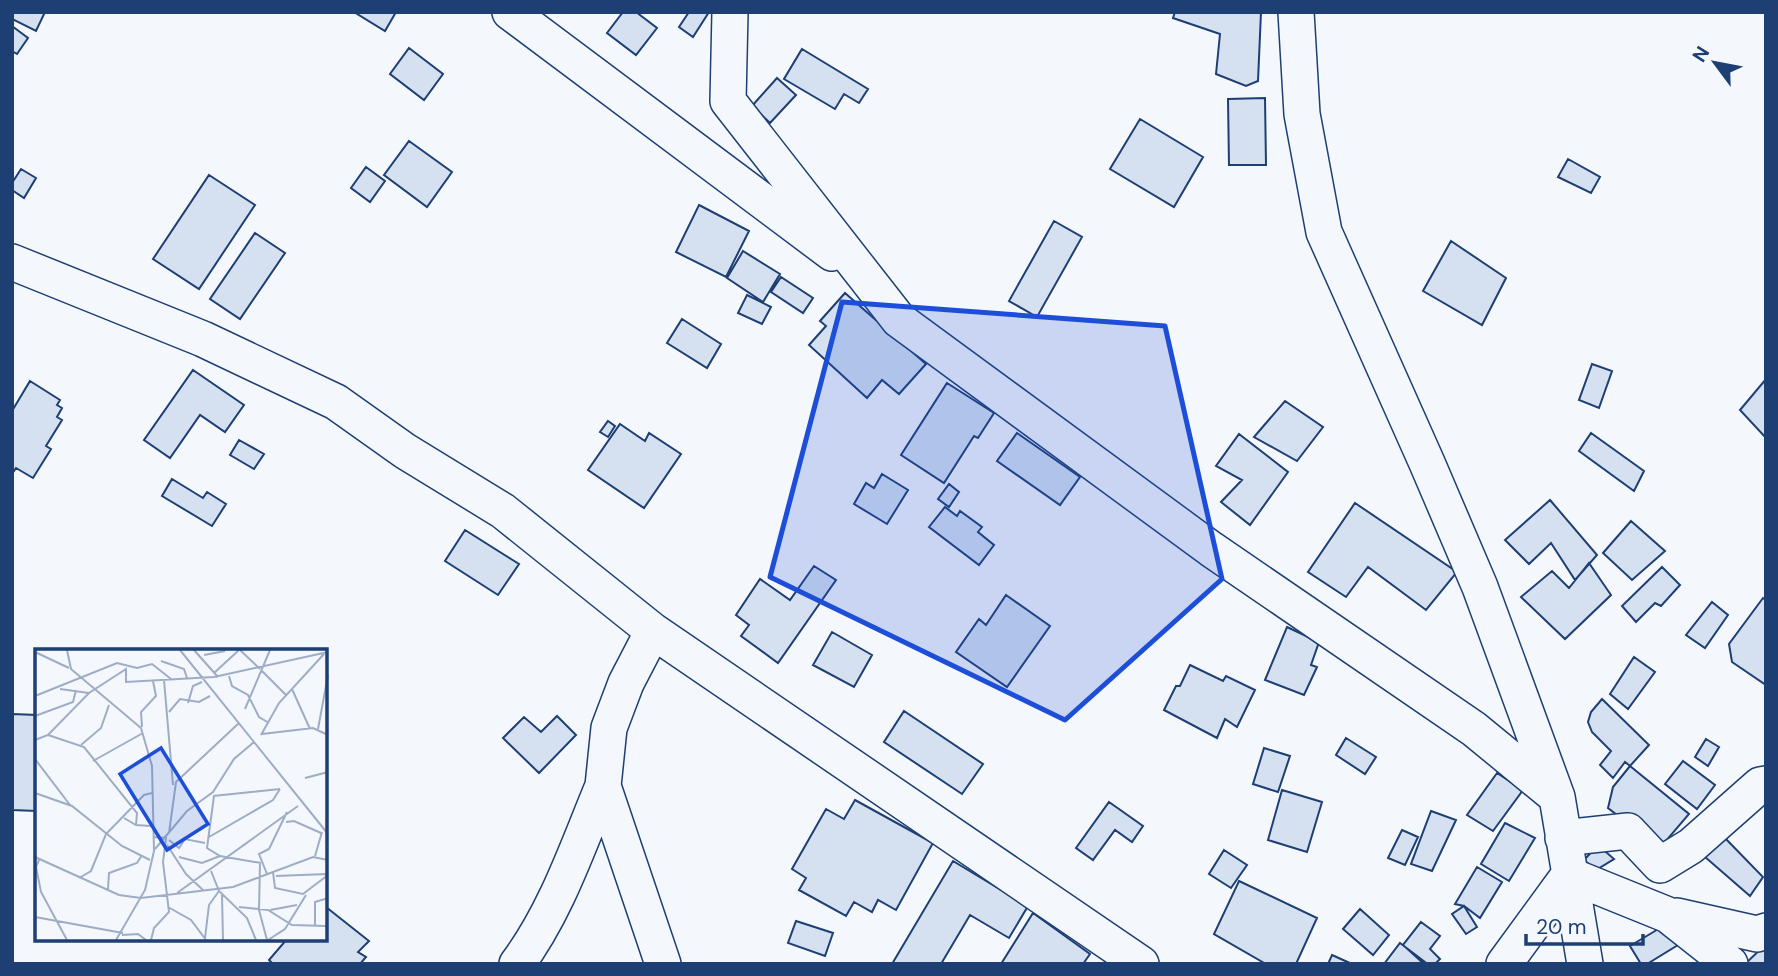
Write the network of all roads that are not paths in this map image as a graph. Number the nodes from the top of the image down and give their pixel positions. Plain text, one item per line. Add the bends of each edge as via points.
1 (510, 12) edge
2 (730, 12) edge
3 (1296, 12) edge
4 (12, 262) edge
5 (869, 281) junction
6 (653, 631) junction
7 (1766, 784) edge
8 (603, 786) junction
9 (1557, 797) junction
10 (1563, 838) junction
11 (1569, 875) junction
12 (1668, 915) junction
13 (1766, 931) edge
14 (517, 964) edge
15 (663, 964) edge
16 (1141, 964) edge
17 (1504, 964) edge
18 (1585, 964) edge
19 (1730, 964) edge

1 - 5 street
2 - 5 street via 728,100
3 - 9 street via 1302,114 1324,232 1480,587
4 - 6 street via 203,339 336,402 503,511
5 - 9 street via 908,327 1211,549 1474,729
6 - 8 street via 609,728
6 - 16 street
7 - 10 street via 1691,846 1660,865 1628,831
8 - 14 street via 567,874
8 - 15 street
9 - 10 street
10 - 11 street
11 - 12 street
11 - 17 street
11 - 18 street
12 - 13 street via 1757,934
12 - 19 street

